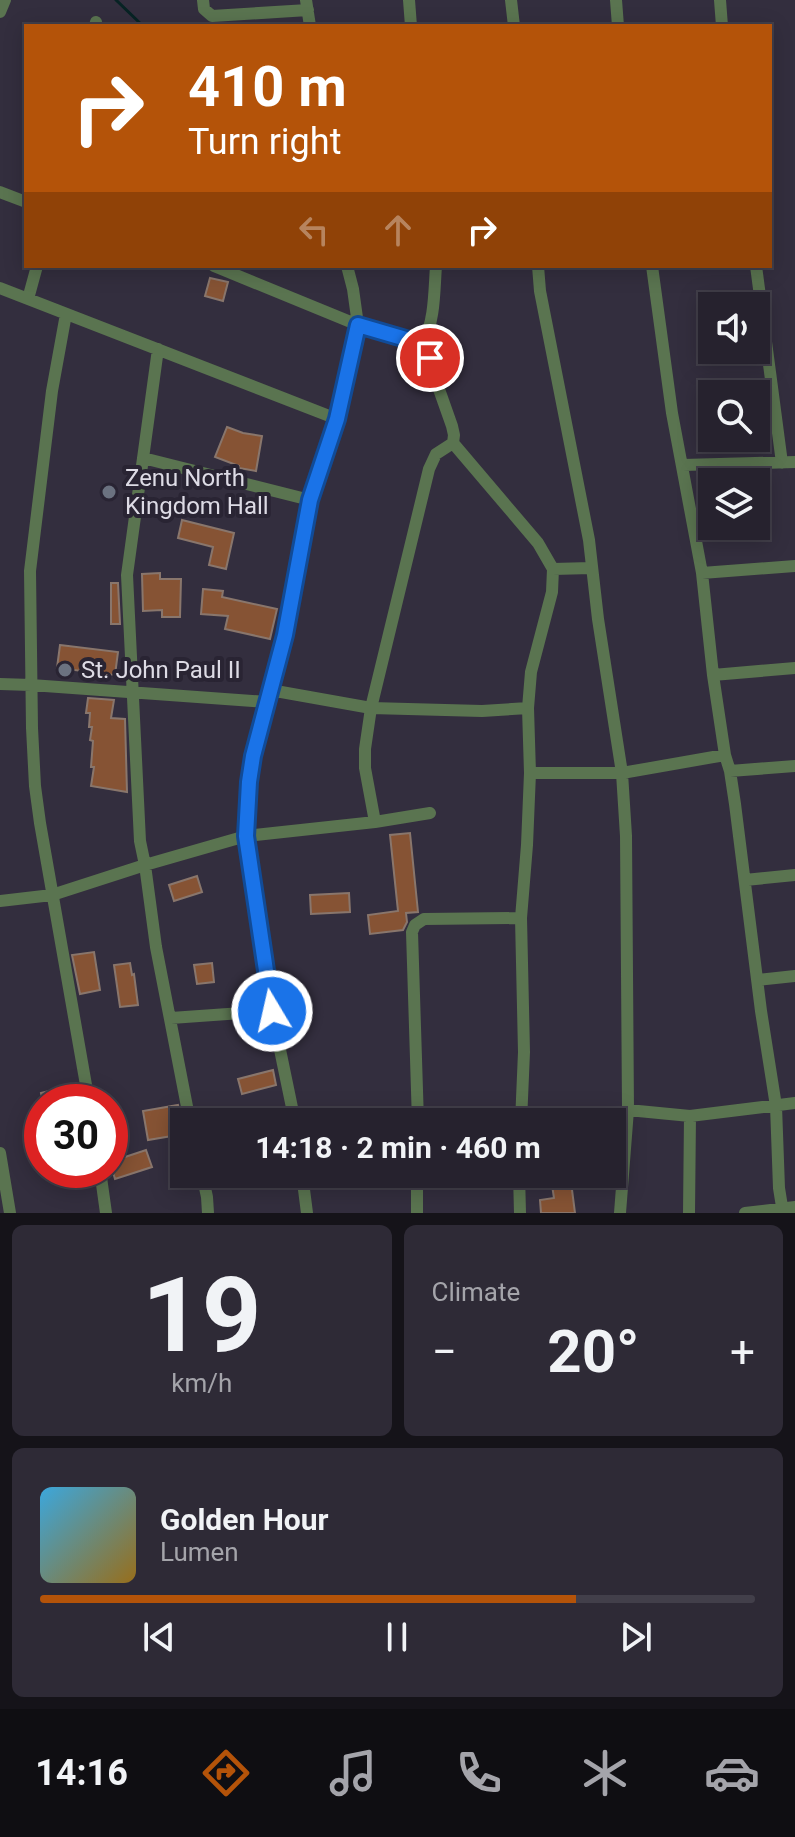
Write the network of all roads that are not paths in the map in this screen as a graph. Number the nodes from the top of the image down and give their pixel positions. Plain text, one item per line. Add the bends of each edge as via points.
1 (5, 0) edge
2 (203, 0) edge
3 (409, 0) edge
4 (511, 0) edge
5 (616, 0) edge
6 (720, 0) edge
7 (307, 5) edge
8 (0, 12) edge
9 (411, 24) edge
10 (514, 24) edge
11 (618, 24) edge
12 (722, 24) edge
13 (0, 192) edge
14 (24, 201) edge
15 (36, 268) edge
16 (219, 268) edge
17 (348, 268) edge
18 (436, 268) edge
19 (538, 268) edge
20 (652, 268) edge
21 (756, 268) edge
22 (0, 288) edge
23 (28, 299) junction
24 (66, 314) junction
25 (358, 325) junction
26 (423, 344) junction
27 (158, 349) junction
28 (337, 419) junction
29 (453, 443) junction
30 (143, 458) junction
31 (788, 463) edge
32 (683, 465) junction
33 (310, 500) junction
34 (795, 566) edge
35 (591, 568) junction
36 (553, 569) junction
37 (702, 573) junction
38 (795, 668) edge
39 (713, 675) junction
40 (0, 684) edge
41 (31, 685) junction
42 (134, 692) junction
43 (269, 696) junction
44 (371, 708) junction
45 (528, 708) junction
46 (725, 755) junction
47 (795, 766) edge
48 (730, 771) junction
49 (530, 773) junction
50 (622, 773) junction
51 (430, 813) dead end
52 (375, 822) junction
53 (246, 836) junction
54 (145, 865) junction
55 (795, 875) edge
56 (745, 880) junction
57 (52, 895) junction
58 (0, 901) edge
59 (521, 918) junction
60 (795, 976) edge
61 (758, 980) junction
62 (272, 1011) junction
63 (171, 1018) junction
64 (86, 1084) edge
65 (795, 1103) edge
66 (776, 1106) junction
67 (187, 1108) edge
68 (292, 1108) edge
69 (418, 1108) edge
70 (522, 1108) edge
71 (628, 1110) junction
72 (690, 1116) junction
73 (0, 1153) edge
74 (103, 1188) edge
75 (205, 1188) edge
76 (304, 1188) edge
77 (417, 1188) edge
78 (519, 1188) edge
79 (787, 1210) edge
80 (10, 1213) edge
81 (106, 1213) edge
82 (208, 1213) edge
83 (307, 1213) edge
84 (417, 1213) edge
85 (520, 1213) edge
86 (620, 1213) edge
87 (689, 1213) edge
88 (745, 1213) edge

1 - 8 street
2 - 7 street via 212,16
3 - 9 street
4 - 10 street
5 - 11 street
6 - 12 street
13 - 14 street
15 - 23 street
16 - 25 street
17 - 25 street
18 - 26 street via 434,312
19 - 35 street
20 - 32 street
21 - 31 street
22 - 23 street
23 - 24 street
24 - 27 street
24 - 41 street via 32,544
25 - 26 street
25 - 28 street
26 - 29 street
27 - 28 street
27 - 30 street
28 - 33 street
29 - 36 street via 538,543
29 - 44 street via 436,454 429,469
30 - 33 street
30 - 42 street via 127,575
31 - 32 street
32 - 37 street
33 - 43 street
34 - 37 street
35 - 36 street
35 - 50 street
36 - 45 street
37 - 39 street
38 - 39 street
39 - 46 street
40 - 41 street
41 - 42 street
41 - 57 street via 35,786
42 - 43 street
42 - 54 street
43 - 44 street
43 - 53 street via 251,769
44 - 45 street
44 - 52 street via 365,768
45 - 49 street
46 - 48 street
46 - 50 street
47 - 48 street
48 - 56 street
49 - 50 street
49 - 59 street
50 - 71 street
51 - 52 street
52 - 53 street
53 - 54 street
53 - 62 street
54 - 57 street
54 - 63 street
55 - 56 street
56 - 61 street
57 - 58 street
57 - 64 street
59 - 69 street via 424,919 415,925
59 - 70 street
60 - 61 street
61 - 66 street
62 - 63 street
62 - 68 street
63 - 67 street
65 - 66 street
66 - 72 street
66 - 79 street via 779,1188
71 - 72 street
71 - 86 street
72 - 87 street
73 - 80 street
74 - 81 street
75 - 82 street
76 - 83 street
77 - 84 street
78 - 85 street
79 - 88 street

